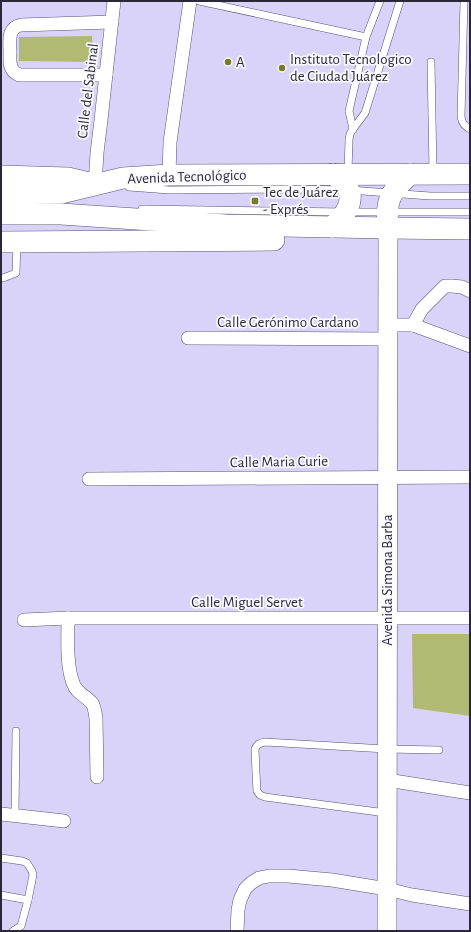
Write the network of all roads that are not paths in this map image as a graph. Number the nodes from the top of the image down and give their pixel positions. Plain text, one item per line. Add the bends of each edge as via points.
1 (114, 1) edge
2 (190, 1) edge
3 (199, 1) edge
4 (380, 1) edge
5 (400, 1) edge
6 (464, 1) edge
7 (112, 22) junction
8 (366, 37) junction
9 (431, 62) dead end
10 (106, 75) junction
11 (353, 128) junction
12 (470, 129) edge
13 (410, 174) junction
14 (433, 174) junction
15 (470, 174) edge
16 (169, 175) junction
17 (1, 176) edge
18 (343, 179) junction
19 (95, 184) junction
20 (1, 194) edge
21 (470, 196) edge
22 (106, 209) dead end
23 (137, 209) dead end
24 (389, 211) junction
25 (346, 212) junction
26 (470, 212) edge
27 (1, 214) edge
28 (61, 214) junction
29 (332, 227) junction
30 (470, 229) edge
31 (9, 242) edge
32 (3, 278) dead end
33 (470, 291) edge
34 (413, 326) junction
35 (388, 332) junction
36 (188, 338) dead end
37 (470, 346) edge
38 (387, 477) junction
39 (470, 477) edge
40 (89, 479) dead end
41 (387, 617) junction
42 (68, 618) junction
43 (470, 618) edge
44 (24, 620) dead end
45 (16, 731) dead end
46 (386, 749) junction
47 (439, 750) dead end
48 (97, 777) dead end
49 (387, 780) junction
50 (470, 793) edge
51 (387, 813) junction
52 (1, 814) edge
53 (14, 815) junction
54 (64, 821) dead end
55 (1, 858) edge
56 (387, 889) junction
57 (1, 895) edge
58 (28, 900) junction
59 (470, 904) edge
60 (14, 931) edge
61 (237, 931) edge
62 (387, 931) edge

1 - 7 street, Calle del Sabinal
2 - 16 street via 170,142
3 - 8 lane
4 - 8 lane
5 - 11 lane via 365,113
6 - 12 lane via 461,116 462,123
7 - 10 street, Calle del Sabinal
7 - 10 street via 21,25 12,30 10,37 10,65 19,75
8 - 11 lane via 348,111
9 - 14 lane
10 - 19 street, Calle del Sabinal
11 - 18 lane via 348,140
13 - 14 main road, Avenida Tecnológico
13 - 18 main road, Avenida Tecnológico
13 - 24 main road via 395,189
14 - 15 main road, Avenida Tecnológico
16 - 18 main road, Avenida Tecnológico
16 - 19 main road, Avenida Tecnológico via 123,178
17 - 19 main road via 68,178
18 - 19 lane via 287,189 169,190
18 - 24 lane
18 - 25 main road via 350,197 350,205
19 - 20 main road, Avenida Tecnológico via 61,193
21 - 24 lane via 430,196
22 - 28 lane
23 - 25 lane
24 - 25 lane
24 - 26 lane
24 - 29 main road
24 - 30 main road
24 - 31 main road via 337,239
24 - 35 main road, Avenida Simona Barba
25 - 29 main road
27 - 28 main road
28 - 29 main road via 226,225
31 - 32 lane via 16,273
33 - 34 street via 457,286 445,286 422,309
34 - 35 street, Calle Gerónimo Cardano
34 - 37 street, Calle Gerónimo Cardano
35 - 36 street, Calle Gerónimo Cardano
35 - 38 main road, Avenida Simona Barba
38 - 39 street, Calle Maria Curie
38 - 40 street, Calle Maria Curie
38 - 41 main road, Avenida Simona Barba
41 - 42 street, Calle Miguel Servet
41 - 43 street, Calle Miguel Servet
41 - 46 main road, Avenida Simona Barba
42 - 44 street, Calle Miguel Servet
42 - 48 street via 69,662 73,683 95,710
45 - 53 lane
46 - 47 lane
46 - 49 main road, Avenida Simona Barba
46 - 51 lane via 265,742 257,745 256,755 257,791 260,795
49 - 50 street
49 - 51 main road, Avenida Simona Barba
51 - 56 main road, Avenida Simona Barba
52 - 53 street
53 - 54 street
55 - 58 lane via 22,861 30,865 33,875
56 - 59 street
56 - 61 street via 288,876 260,878 245,889 240,900
56 - 62 main road, Avenida Simona Barba
57 - 58 lane
58 - 60 lane via 21,926

